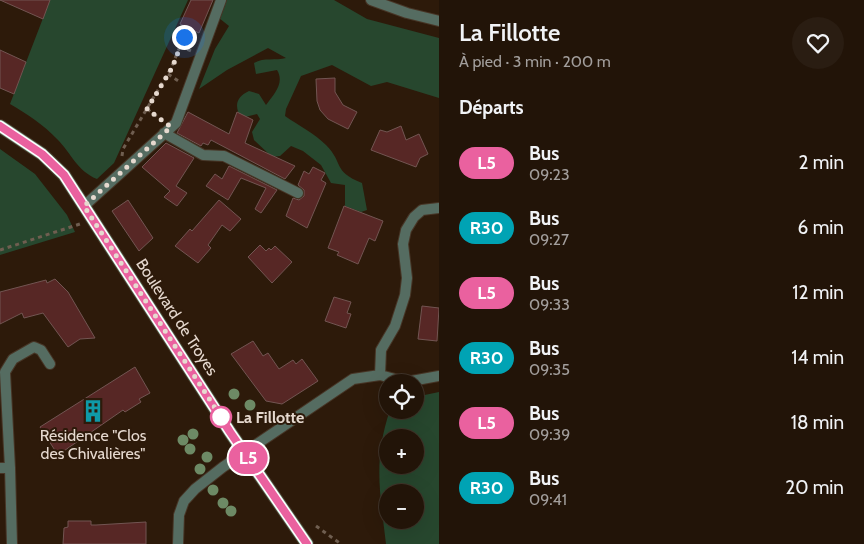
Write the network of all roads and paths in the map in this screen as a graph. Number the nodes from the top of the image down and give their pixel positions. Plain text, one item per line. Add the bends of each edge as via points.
1 (221, 0) edge
2 (372, 0) edge
3 (439, 21) edge
4 (184, 37) dead end
5 (147, 109) junction
6 (0, 126) edge
7 (168, 130) junction
8 (121, 159) dead end
9 (298, 193) dead end
10 (84, 206) junction
11 (439, 208) edge
12 (78, 225) dead end
13 (0, 250) edge
14 (50, 364) dead end
15 (380, 374) edge
16 (379, 375) edge
17 (439, 376) edge
18 (424, 379) edge
19 (245, 453) junction
20 (5, 468) edge
21 (316, 526) dead end
22 (12, 544) edge
23 (178, 544) edge
24 (308, 544) edge
25 (341, 544) edge

1 - 7 street via 176,123
2 - 3 street
4 - 5 path via 172,68
5 - 7 path
5 - 8 path via 123,149
6 - 10 main road, Boulevard de Troyes via 53,163
7 - 9 street via 203,155 224,156
7 - 10 street
10 - 19 main road, Boulevard de Troyes
11 - 15 street via 422,210 406,230 403,244 407,278 405,294 396,326 381,350
12 - 13 path
14 - 20 street via 41,350 34,347 13,358 5,372
16 - 19 street via 353,379
17 - 18 street
19 - 23 street via 184,501 179,515
19 - 24 main road, Boulevard de Troyes
20 - 22 street
21 - 25 path

